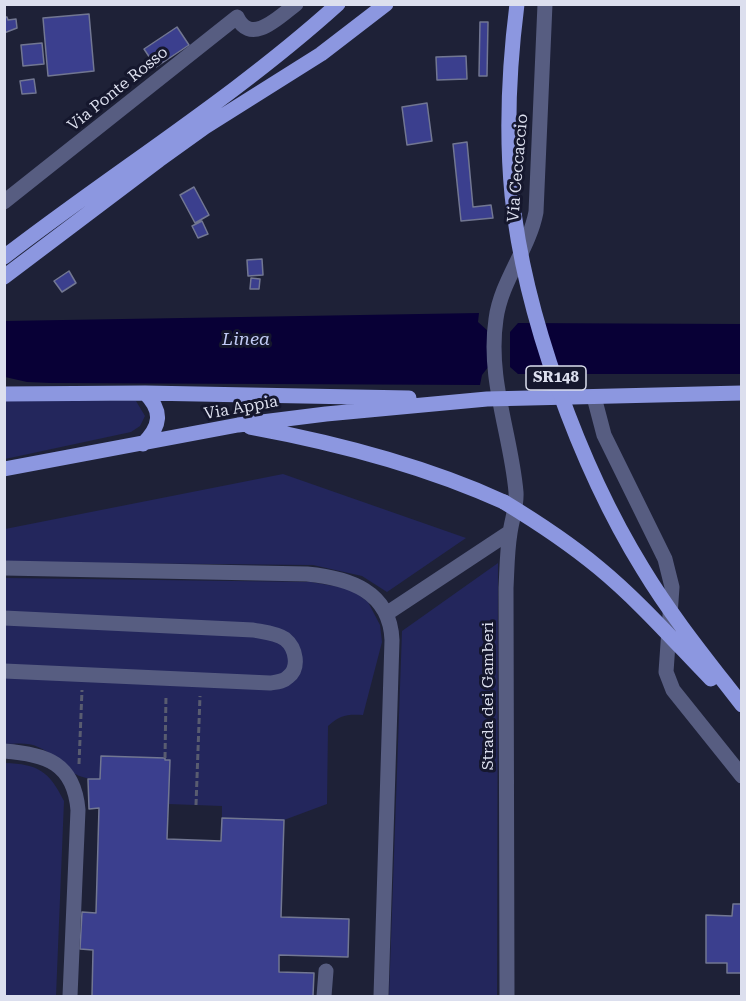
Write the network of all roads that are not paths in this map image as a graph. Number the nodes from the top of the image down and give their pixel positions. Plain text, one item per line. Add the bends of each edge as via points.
1 (296, 4) edge
2 (338, 4) edge
3 (386, 4) edge
4 (517, 4) edge
5 (545, 4) edge
6 (233, 11) edge
7 (4, 202) edge
8 (4, 257) edge
9 (4, 277) edge
10 (4, 387) edge
11 (145, 393) junction
12 (741, 393) edge
13 (4, 394) edge
14 (42, 394) junction
15 (594, 397) junction
16 (493, 399) junction
17 (238, 425) junction
18 (143, 444) junction
19 (4, 469) edge
20 (510, 532) junction
21 (4, 568) edge
22 (386, 614) junction
23 (4, 618) edge
24 (4, 671) edge
25 (741, 705) edge
26 (741, 710) edge
27 (4, 751) edge
28 (741, 777) edge
29 (326, 971) dead end
30 (70, 996) edge
31 (324, 996) edge
32 (381, 996) edge
33 (507, 996) edge

1 - 6 street, Via Ponte Rosso via 265,27 252,30 243,27
2 - 8 main road via 237,85
3 - 9 main road via 321,54 205,127
4 - 25 main road, SR148, bridge via 511,90 512,194 522,258 549,357 579,440 630,547 665,603
5 - 16 street, Via Ceccaccio via 536,212 496,317
6 - 7 street, Via Ponte Rosso
10 - 14 main road
11 - 14 main road, Via Appia
11 - 16 main road, Via Appia
11 - 18 main road via 155,403 158,416 155,429
12 - 15 main road, Via Appia
13 - 14 main road, Via Appia
15 - 16 main road, Via Appia
15 - 28 street via 604,435 665,559 672,587 666,672 673,690
16 - 17 main road, Via Appia
16 - 20 street, Strada dei Gamberi via 516,495
17 - 18 main road, Via Appia
17 - 26 main road, bridge via 299,436 402,463 504,502 564,540 601,570
18 - 19 main road, Via Appia
20 - 22 street
20 - 33 street, Strada dei Gamberi via 506,588
21 - 22 street via 320,575 359,586 374,597
22 - 32 street via 392,640
23 - 24 street via 253,630 283,638 296,661 291,676 278,682
27 - 30 street via 33,754 51,761 76,793
29 - 31 street

